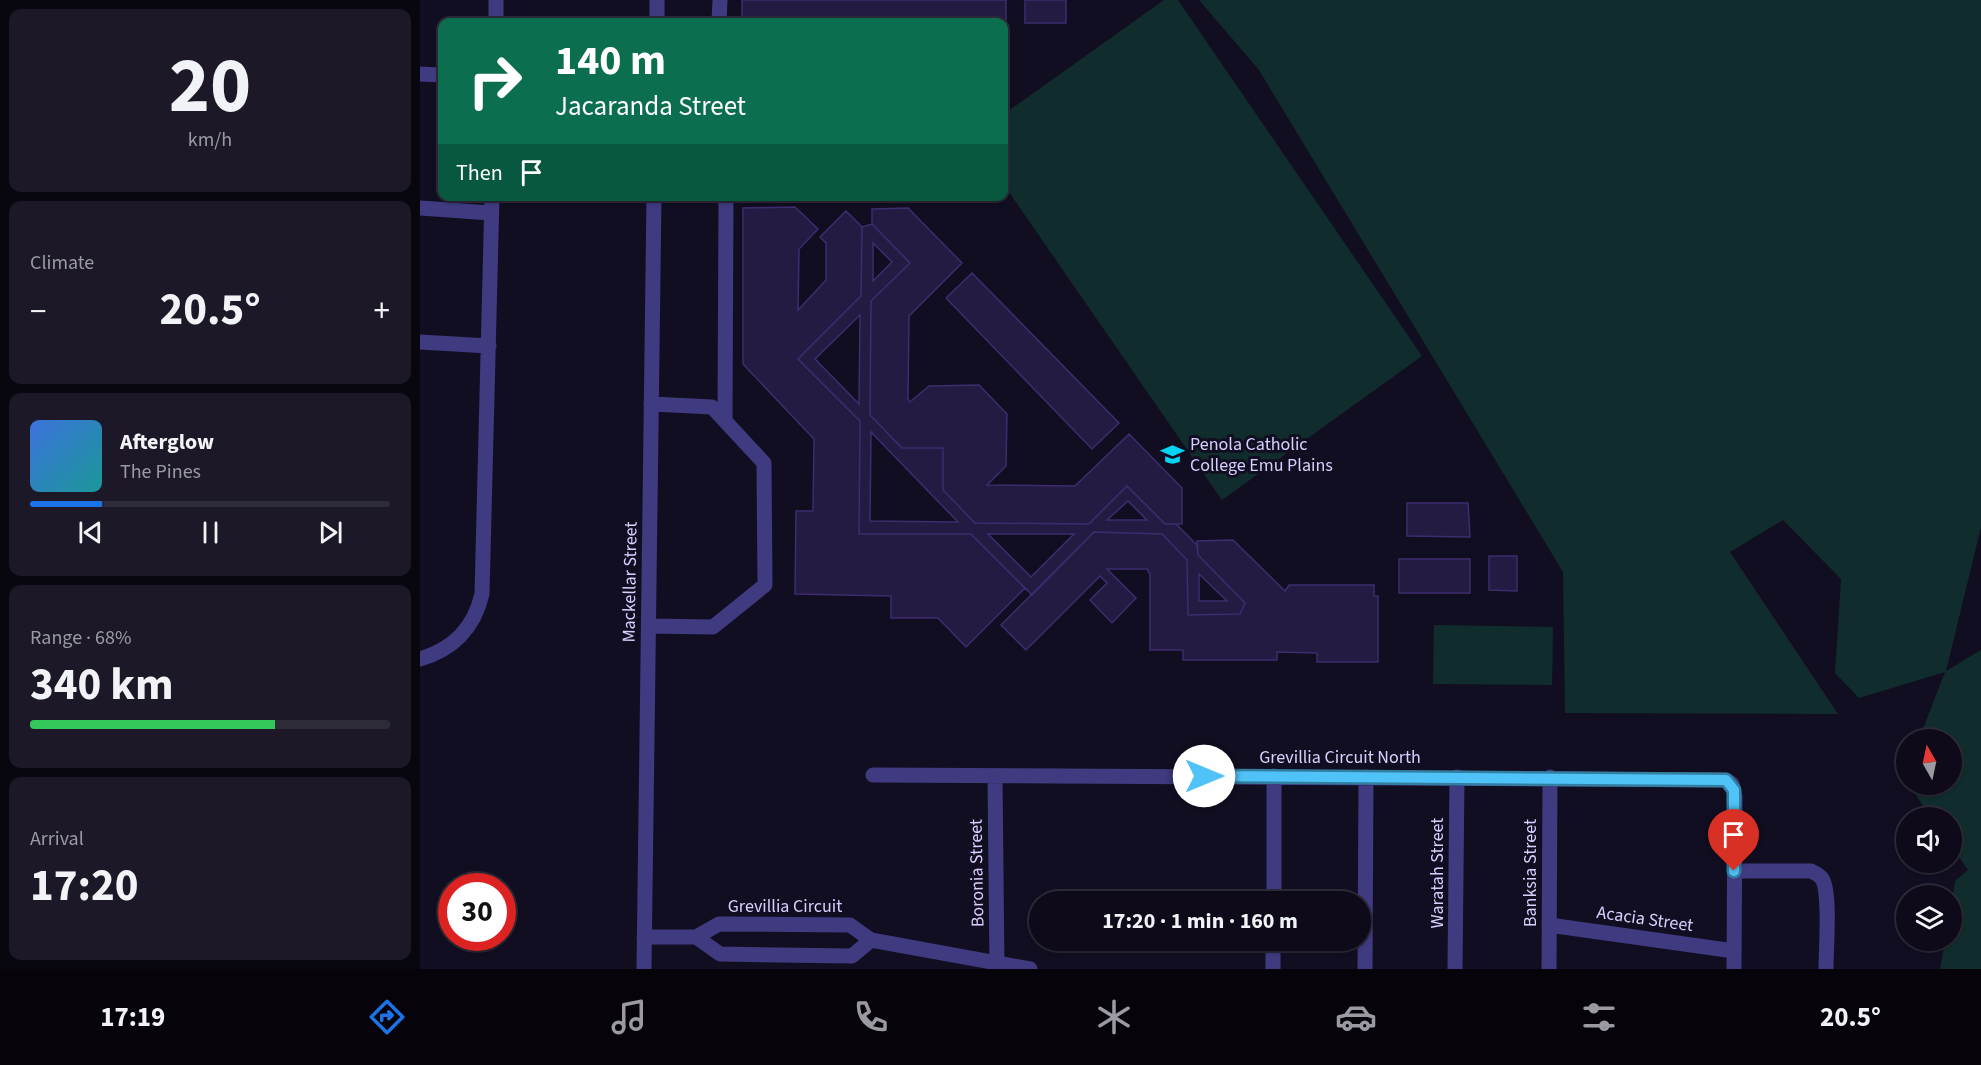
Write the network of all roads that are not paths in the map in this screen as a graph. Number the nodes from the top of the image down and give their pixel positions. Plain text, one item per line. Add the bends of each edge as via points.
1 (496, 0) edge
2 (657, 0) edge
3 (720, 0) edge
4 (496, 18) edge
5 (657, 18) edge
6 (719, 18) edge
7 (420, 74) edge
8 (438, 75) edge
9 (492, 201) edge
10 (654, 201) edge
11 (726, 201) edge
12 (420, 208) edge
13 (491, 213) junction
14 (420, 342) edge
15 (489, 346) junction
16 (651, 404) junction
17 (725, 420) junction
18 (649, 626) junction
19 (420, 659) edge
20 (873, 775) dead end
21 (995, 776) junction
22 (1274, 776) junction
23 (1366, 777) junction
24 (1457, 777) junction
25 (1550, 777) junction
26 (1734, 871) junction
27 (1274, 891) edge
28 (1549, 925) junction
29 (644, 937) junction
30 (696, 937) junction
31 (871, 940) junction
32 (1274, 951) edge
33 (1734, 951) junction
34 (997, 966) edge
35 (644, 969) edge
36 (1029, 969) edge
37 (1273, 969) edge
38 (1365, 969) edge
39 (1455, 969) edge
40 (1549, 969) edge
41 (1734, 969) edge
42 (1826, 969) edge

1 - 4 street
2 - 5 street
3 - 6 street
7 - 8 street
9 - 13 street
10 - 16 street, Mackellar Street
11 - 17 street
12 - 13 street
13 - 15 street
14 - 15 street
15 - 19 street via 482,594 468,629 453,644
16 - 17 street via 712,406
16 - 18 street, Mackellar Street
17 - 18 street via 764,463 765,585 713,627
18 - 29 street, Mackellar Street
20 - 21 street, Grevillia Circuit North
21 - 22 street, Grevillia Circuit North
21 - 34 street, Boronia Street
22 - 23 street, Grevillia Circuit North
22 - 27 street
23 - 24 street, Grevillia Circuit North
23 - 38 street
24 - 25 street, Grevillia Circuit North
24 - 39 street, Waratah Street
25 - 26 street, Grevillia Circuit North via 1726,780 1732,784 1735,797
25 - 28 street, Banksia Street
26 - 33 street
26 - 42 street via 1811,871 1820,875 1826,895
28 - 33 street, Acacia Street
28 - 40 street, Banksia Street
29 - 30 street, Grevillia Circuit
29 - 35 street, Mackellar Street
30 - 31 street, Grevillia Circuit via 719,924 850,925
30 - 31 street via 720,954 852,956
31 - 34 street, Grevillia Circuit
32 - 37 street
33 - 41 street
34 - 36 street, Grevillia Circuit

